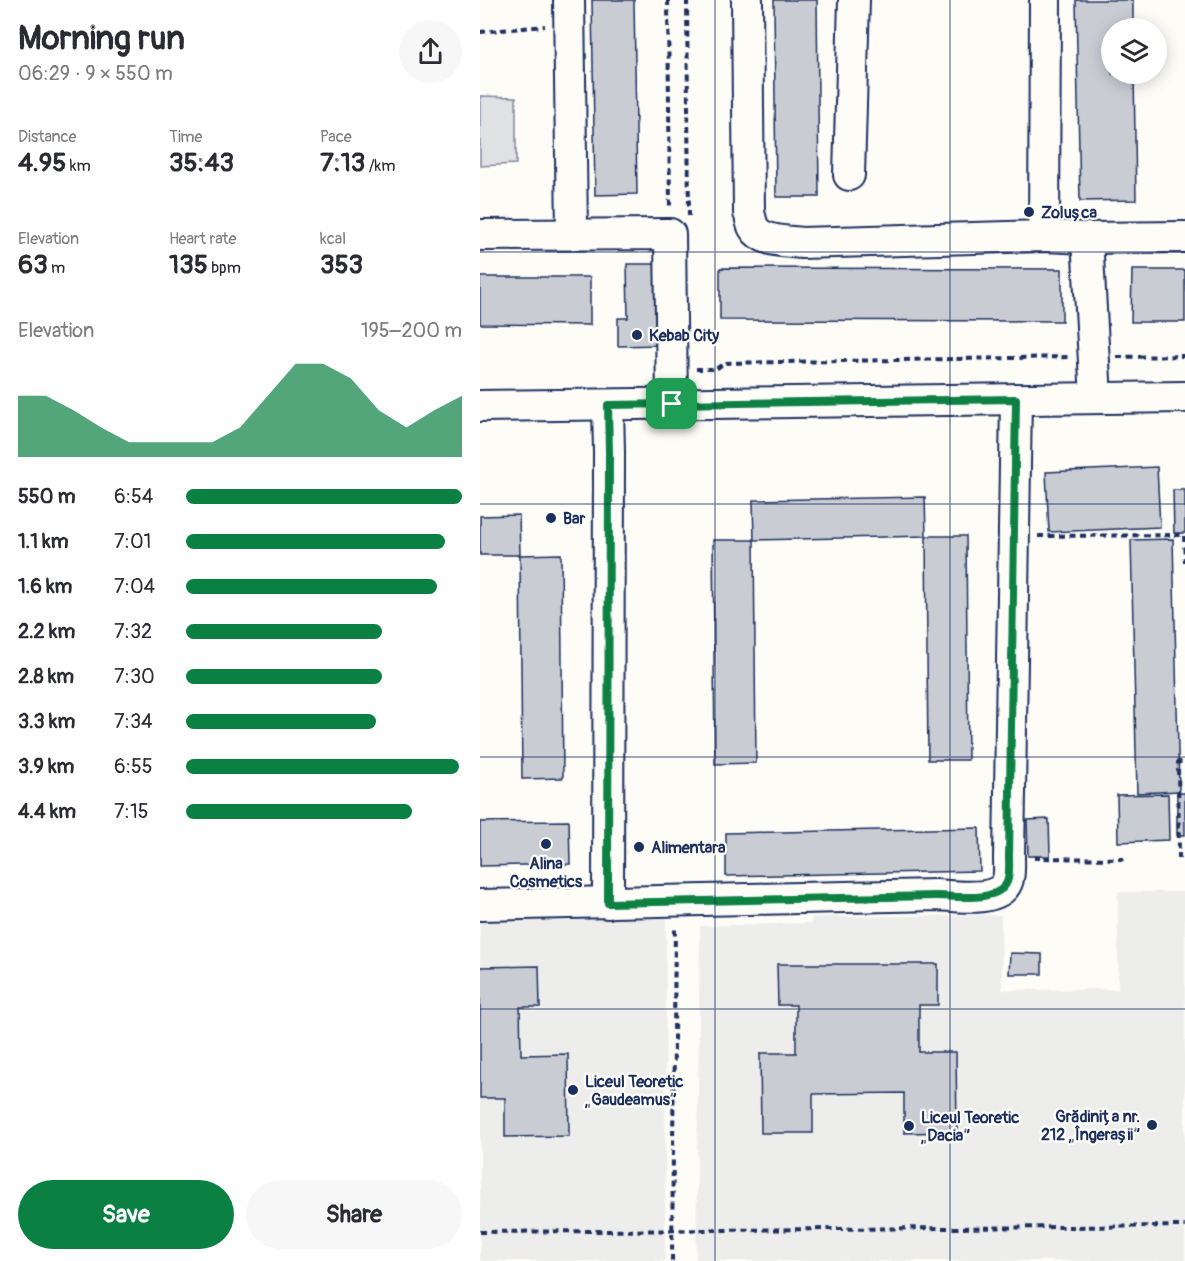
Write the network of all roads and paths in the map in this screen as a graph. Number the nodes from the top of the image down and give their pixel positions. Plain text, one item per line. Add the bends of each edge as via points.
1 (668, 0) edge
2 (687, 0) edge
3 (747, 0) edge
4 (854, 0) edge
5 (1045, 0) edge
6 (569, 12) edge
7 (480, 32) edge
8 (849, 175) dead end
9 (679, 229) junction
10 (572, 234) junction
11 (480, 235) edge
12 (1044, 236) junction
13 (1185, 237) edge
14 (1087, 238) junction
15 (1185, 356) edge
16 (1094, 357) junction
17 (691, 369) dead end
18 (1185, 397) edge
19 (1096, 398) junction
20 (1016, 399) junction
21 (672, 404) junction
22 (608, 405) junction
23 (480, 406) edge
24 (1013, 536) junction
25 (1185, 562) edge
26 (1185, 762) edge
27 (1009, 858) junction
28 (1128, 859) dead end
29 (1179, 859) dead end
30 (675, 902) junction
31 (608, 903) junction
32 (480, 905) edge
33 (1185, 1226) edge
34 (672, 1230) junction
35 (480, 1232) edge
36 (672, 1261) edge

1 - 9 path
2 - 9 path
3 - 12 street via 749,213 761,235 801,243
4 - 8 street
5 - 12 street
6 - 7 path
6 - 10 street
9 - 10 street
9 - 21 street
10 - 11 street
12 - 14 street
13 - 14 street
14 - 16 street
15 - 16 path
16 - 17 path via 724,363 716,369
16 - 19 street
18 - 19 street
19 - 20 street
20 - 21 street
20 - 24 street
21 - 22 street
22 - 23 street
22 - 31 street
24 - 25 path via 1184,535
24 - 27 street
26 - 29 path via 1178,762
27 - 28 path
27 - 30 street via 1006,884 992,896
30 - 31 street
30 - 34 path
31 - 32 street
33 - 34 path
34 - 35 path
34 - 36 path

